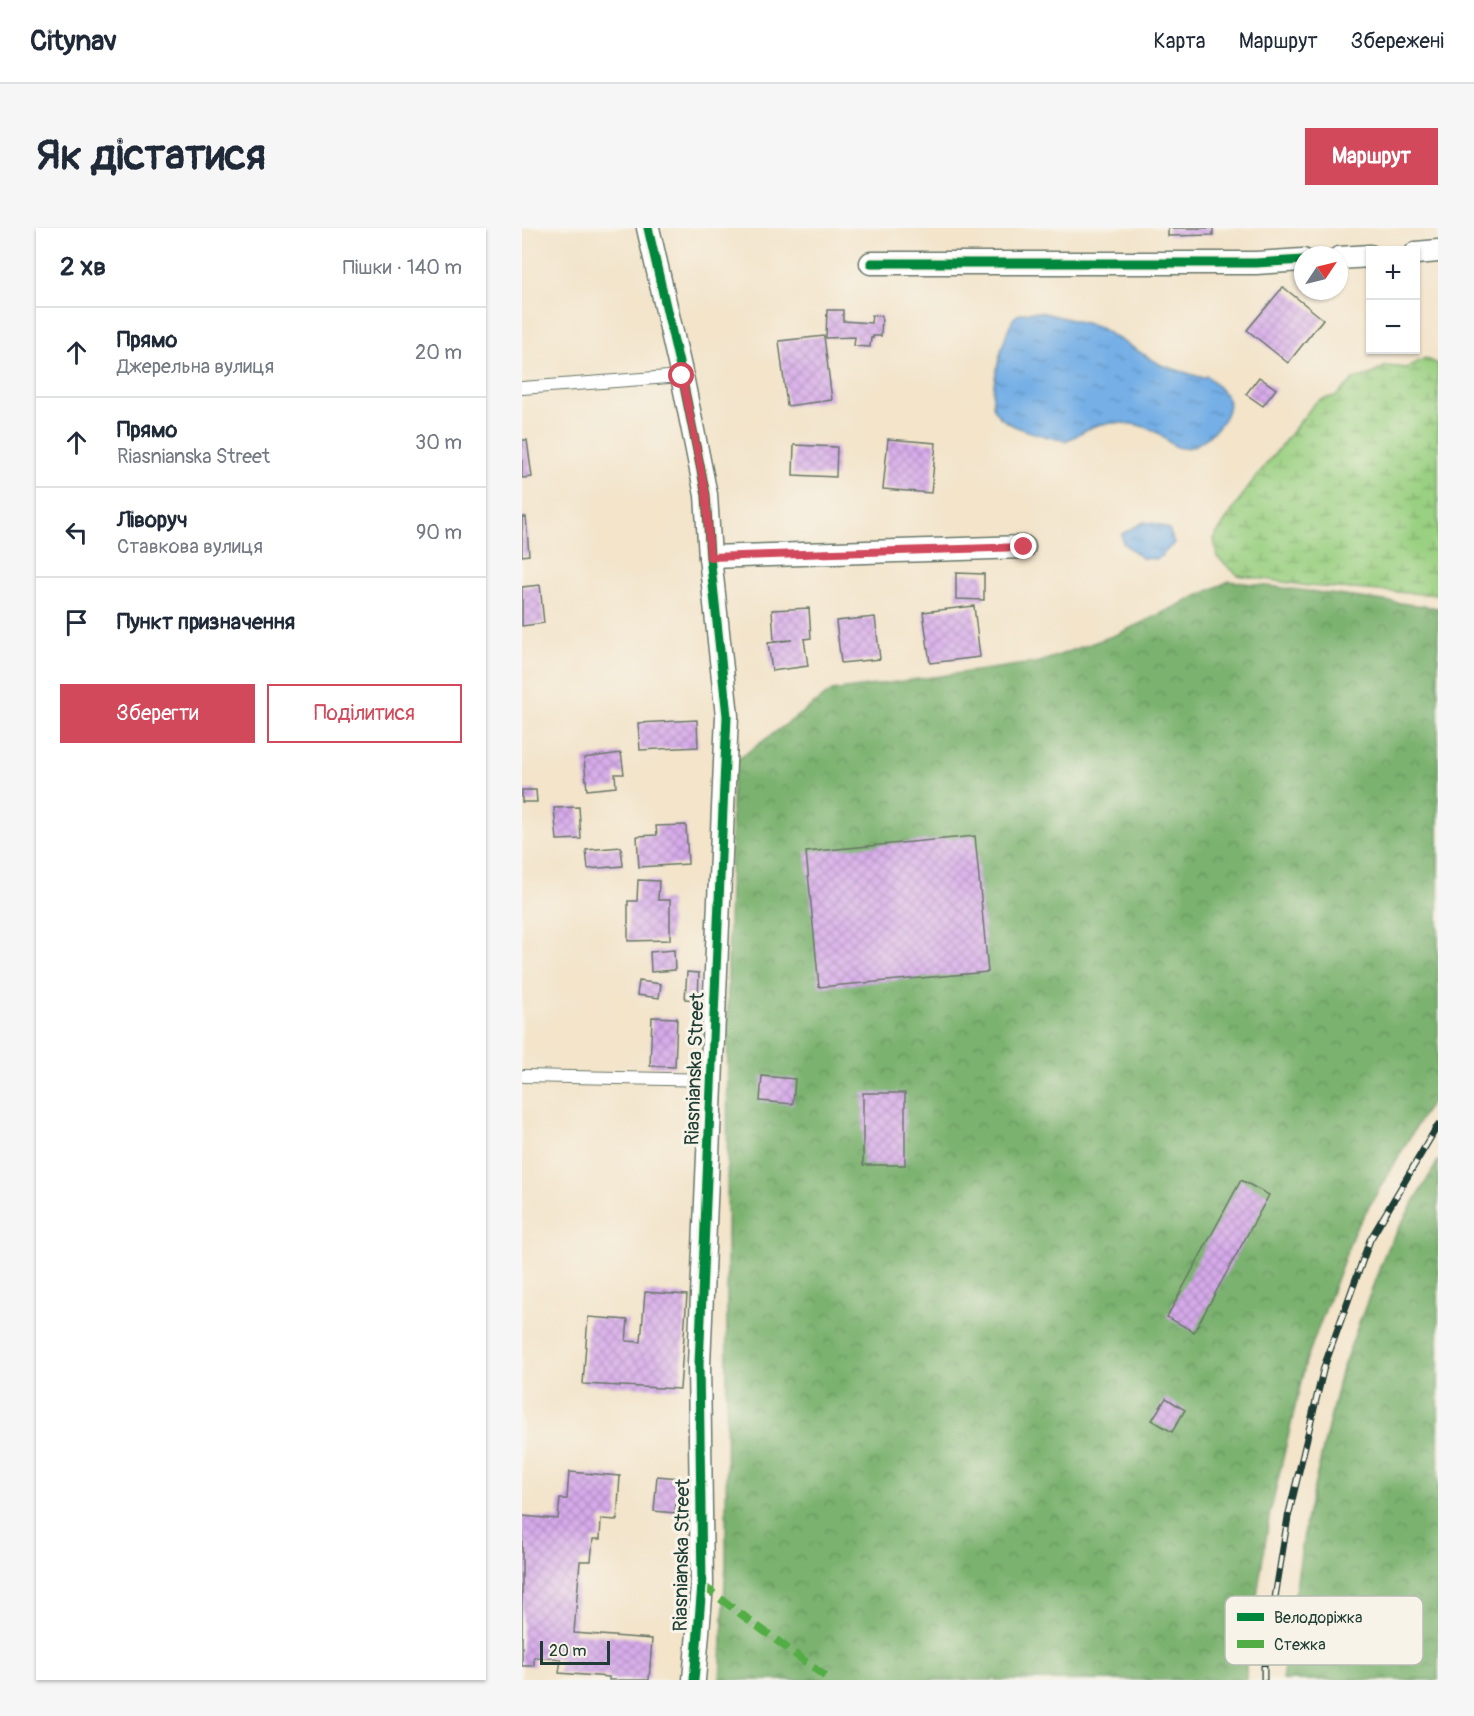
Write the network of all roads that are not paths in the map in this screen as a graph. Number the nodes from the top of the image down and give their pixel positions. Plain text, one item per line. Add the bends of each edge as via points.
1 (648, 228) edge
2 (1438, 251) edge
3 (1420, 253) edge
4 (1366, 256) edge
5 (1348, 257) edge
6 (1294, 260) edge
7 (871, 263) dead end
8 (682, 376) junction
9 (522, 388) edge
10 (1024, 547) dead end
11 (710, 557) junction
12 (524, 1076) dead end
13 (712, 1080) junction
14 (694, 1680) edge

1 - 8 street, Riasnianska Street
2 - 3 street
4 - 5 street
6 - 7 street
8 - 9 lane
8 - 11 street, Riasnianska Street via 701,462
10 - 11 street
11 - 13 street, Riasnianska Street via 727,716
12 - 13 lane
13 - 14 street, Riasnianska Street via 699,1364 702,1585

